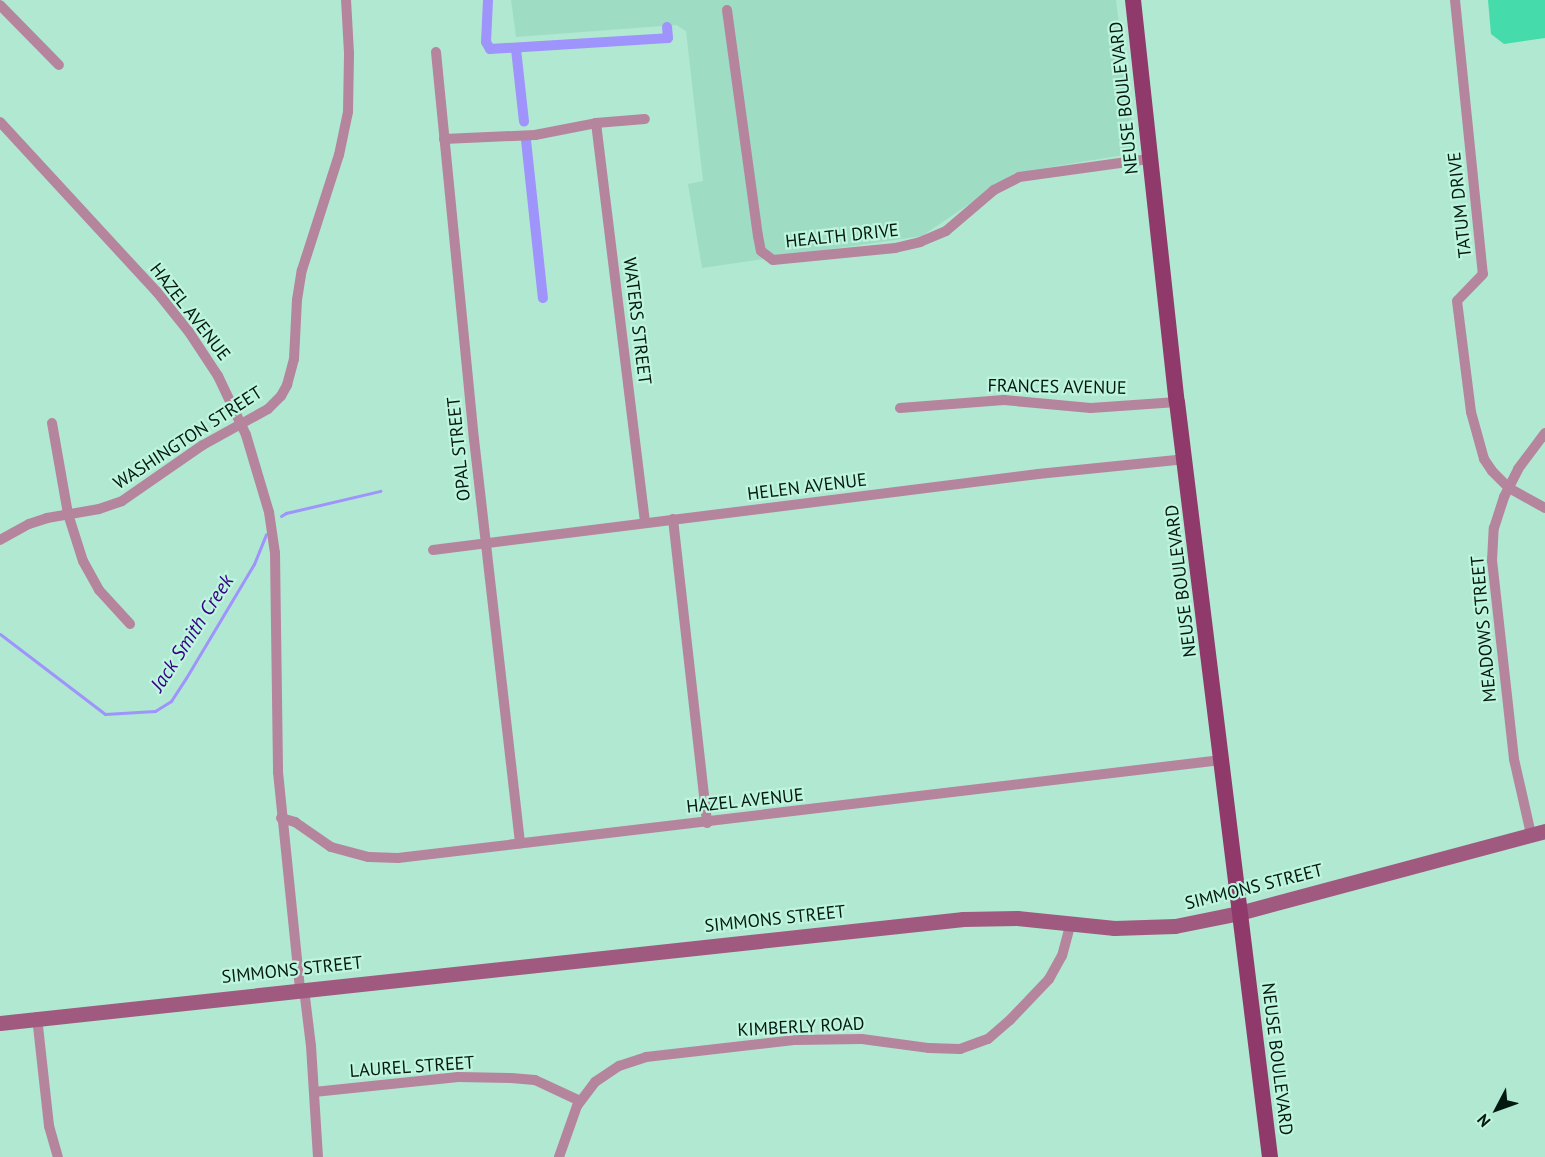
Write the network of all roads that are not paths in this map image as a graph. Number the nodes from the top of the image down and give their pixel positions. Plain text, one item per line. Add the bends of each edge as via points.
1 (346, 0) edge
2 (1133, 0) edge
3 (1455, 0) edge
4 (0, 5) edge
5 (727, 10) dead end
6 (436, 52) dead end
7 (59, 65) dead end
8 (645, 119) dead end
9 (0, 122) edge
10 (596, 123) junction
11 (444, 139) junction
12 (1149, 159) junction
13 (1177, 402) junction
14 (900, 408) dead end
15 (52, 423) dead end
16 (241, 424) junction
17 (1545, 433) edge
18 (1186, 459) junction
19 (1509, 488) junction
20 (1545, 508) edge
21 (68, 514) junction
22 (673, 519) junction
23 (645, 523) junction
24 (0, 540) edge
25 (486, 543) junction
26 (433, 550) dead end
27 (130, 624) dead end
28 (1221, 760) junction
29 (281, 819) junction
30 (707, 823) junction
31 (1538, 833) edge
32 (520, 843) junction
33 (1239, 913) junction
34 (1071, 923) junction
35 (302, 989) junction
36 (37, 1017) junction
37 (0, 1023) edge
38 (314, 1092) junction
39 (580, 1101) junction
40 (58, 1157) edge
41 (318, 1157) edge
42 (559, 1157) edge
43 (1270, 1157) edge

1 - 16 street, WASHINGTON STREET via 350,53 348,112 339,155 302,270 291,373 274,404
2 - 12 main road, NEUSE BOULEVARD
3 - 19 street, TATUM DRIVE via 1483,274 1457,301 1479,445 1484,459
4 - 7 street
5 - 12 street, HEALTH DRIVE via 758,236 761,251 773,260 920,242 946,231 994,190 1020,177
6 - 11 street, OPAL STREET
8 - 10 street
9 - 16 street, HAZEL AVENUE via 183,324 218,376
10 - 11 street via 535,135
10 - 23 street, WATERS STREET
11 - 25 street, OPAL STREET
12 - 13 main road, NEUSE BOULEVARD
13 - 14 street, FRANCES AVENUE via 1091,408 1004,400
13 - 18 main road, NEUSE BOULEVARD
15 - 21 street
16 - 21 street, WASHINGTON STREET via 203,445 122,501
16 - 29 street, HAZEL AVENUE via 269,512 275,553
17 - 19 street, MEADOWS STREET
18 - 22 street, HELEN AVENUE
18 - 28 main road, NEUSE BOULEVARD
19 - 20 street, TATUM DRIVE
19 - 31 street, MEADOWS STREET via 1494,528 1491,561 1514,759
21 - 24 street, WASHINGTON STREET via 29,524
21 - 27 street via 92,581
22 - 23 street, HELEN AVENUE
22 - 30 street
23 - 25 street, HELEN AVENUE
25 - 26 street, HELEN AVENUE
25 - 32 street, OPAL STREET
28 - 30 street, HAZEL AVENUE
28 - 33 main road, NEUSE BOULEVARD
29 - 32 street, HAZEL AVENUE via 295,822 331,847 369,857 398,858
29 - 35 street, HAZEL AVENUE
30 - 32 street, HAZEL AVENUE via 650,826
31 - 33 street, SIMMONS STREET
33 - 34 street, SIMMONS STREET via 1158,927
33 - 43 main road, NEUSE BOULEVARD
34 - 35 street, SIMMONS STREET via 1017,918 938,921
34 - 39 street, KIMBERLY ROAD via 1062,956 1049,979 988,1039 960,1049 828,1038 646,1057 619,1066 595,1082
35 - 36 street, SIMMONS STREET
35 - 38 street, HAZEL AVENUE
36 - 37 street, SIMMONS STREET
36 - 40 street via 49,1126
38 - 39 street, LAUREL STREET via 458,1077 511,1078 536,1080
38 - 41 street, HAZEL AVENUE
39 - 42 street, KIMBERLY ROAD via 564,1134

